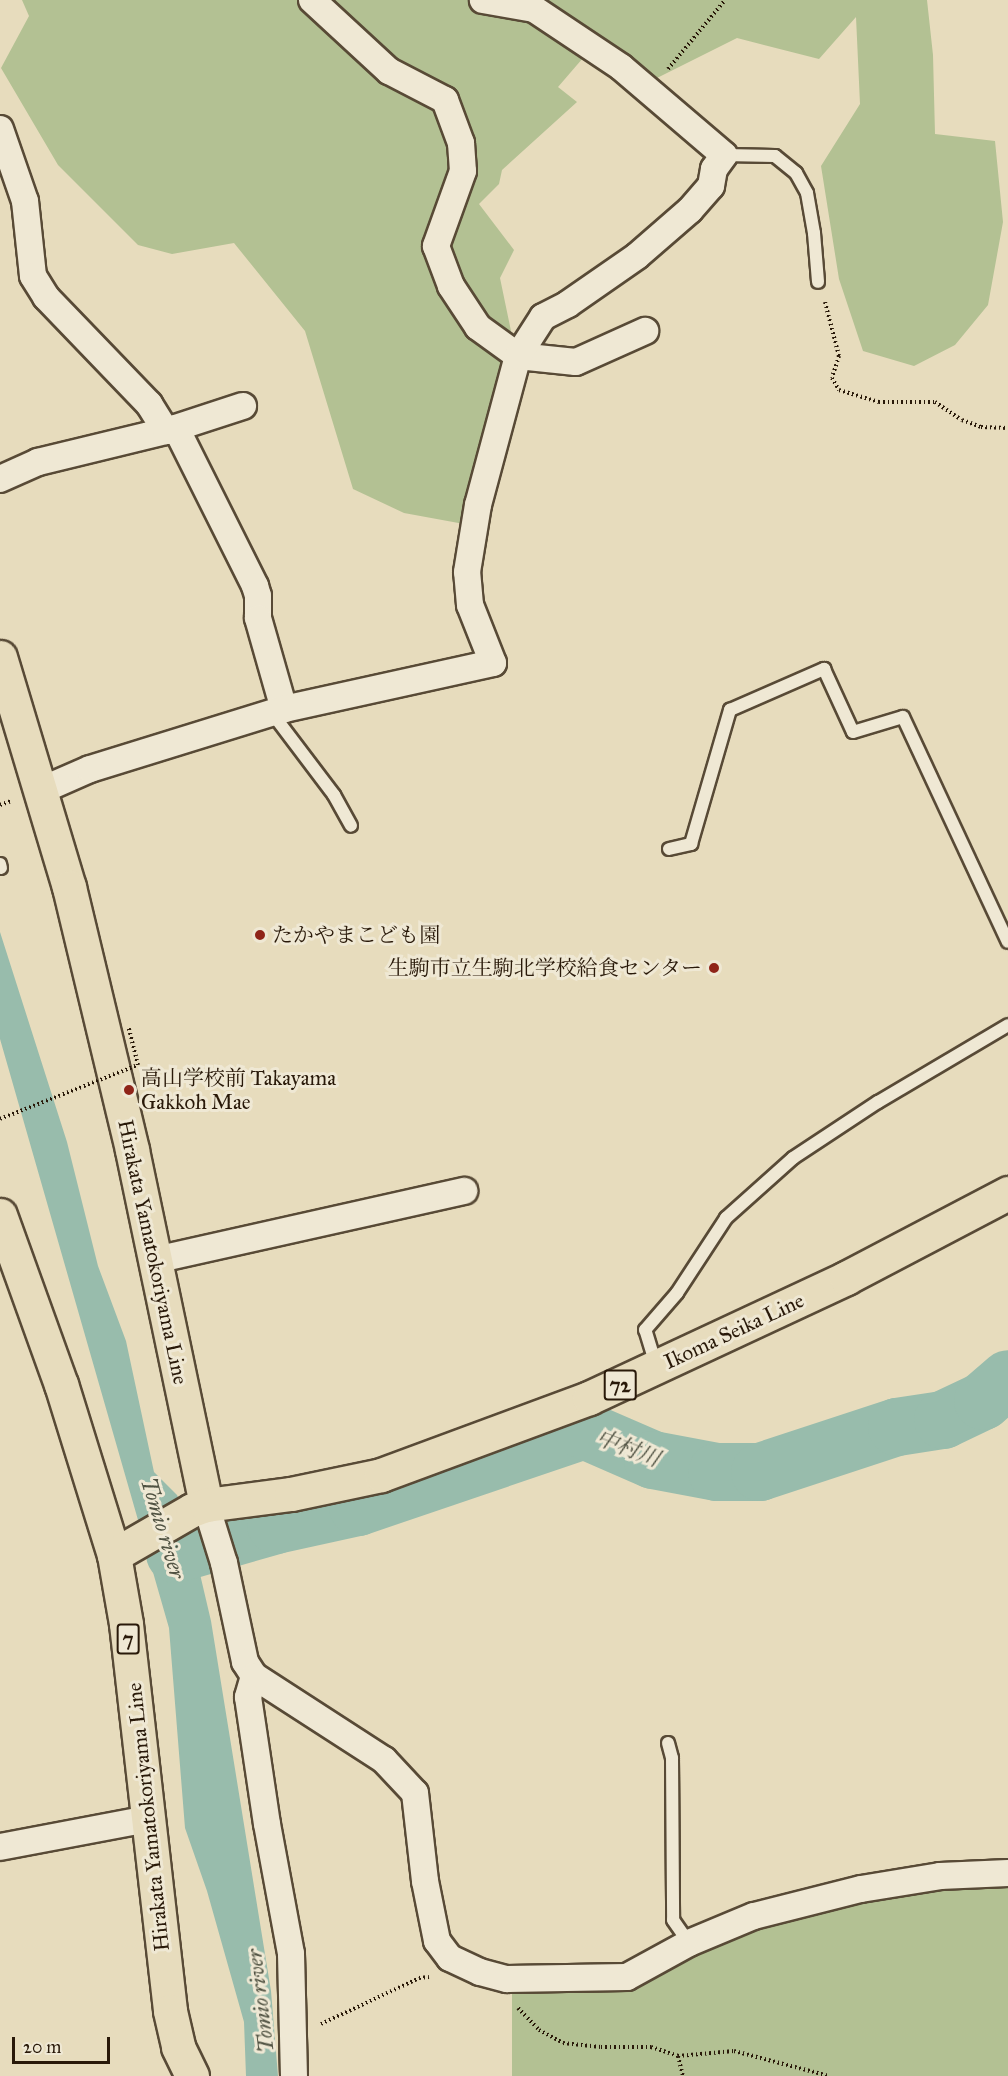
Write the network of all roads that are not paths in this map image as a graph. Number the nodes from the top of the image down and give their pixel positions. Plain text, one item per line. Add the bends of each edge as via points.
1 (312, 0) edge
2 (483, 0) edge
3 (0, 129) edge
4 (724, 154) junction
5 (818, 282) road end
6 (645, 331) dead end
7 (518, 356) junction
8 (243, 406) dead end
9 (171, 429) junction
10 (0, 479) edge
11 (0, 657) edge
12 (278, 711) junction
13 (42, 790) junction
14 (351, 826) dead end
15 (669, 849) dead end
16 (1008, 942) edge
17 (1008, 1025) edge
18 (464, 1191) dead end
19 (1008, 1193) edge
20 (0, 1215) edge
21 (155, 1260) junction
22 (657, 1368) junction
23 (199, 1507) junction
24 (124, 1549) junction
25 (254, 1676) junction
26 (668, 1743) dead end
27 (148, 1819) junction
28 (0, 1847) edge
29 (1008, 1873) edge
30 (689, 1943) junction
31 (192, 2076) edge
32 (294, 2076) edge

1 - 7 street via 389,70 445,100 461,143 463,171 436,246 451,286 478,327
2 - 4 street via 534,9 621,67
3 - 9 street via 25,201 33,276 46,297
4 - 5 lane via 775,156 796,173 807,193
4 - 7 street via 714,169 711,186 690,210 637,256 543,316
6 - 7 street via 576,362
7 - 12 street via 478,505 467,572 470,605 493,663
8 - 9 street
9 - 10 street via 38,462
9 - 12 street via 255,586
11 - 13 main road, Hirakata Yamatokoriyama Line
12 - 13 street via 90,770
12 - 14 lane
13 - 21 main road, Hirakata Yamatokoriyama Line via 69,887
15 - 16 lane via 691,844 730,710 824,669 853,732 903,717
17 - 22 lane via 793,1158 726,1218 677,1293 645,1330
18 - 21 street
19 - 22 main road, Ikoma Seika Line / 72 via 846,1278
20 - 24 main road, Hirakata Yamatokoriyama Line / 7
21 - 23 main road, Hirakata Yamatokoriyama Line
22 - 23 main road, Ikoma Seika Line / 72 via 487,1439 381,1475 291,1494
23 - 24 main road
23 - 25 street via 224,1563 245,1662
24 - 27 main road, Hirakata Yamatokoriyama Line / 7 via 126,1624
25 - 30 street via 384,1760 416,1793 425,1881 437,1941 450,1958 507,1979 627,1977
25 - 32 street via 248,1697 291,1954
26 - 30 lane via 672,1758 673,1920
27 - 28 street
27 - 31 main road, Hirakata Yamatokoriyama Line / 7 via 170,2011 177,2047
29 - 30 street via 940,1876 861,1889 754,1916

